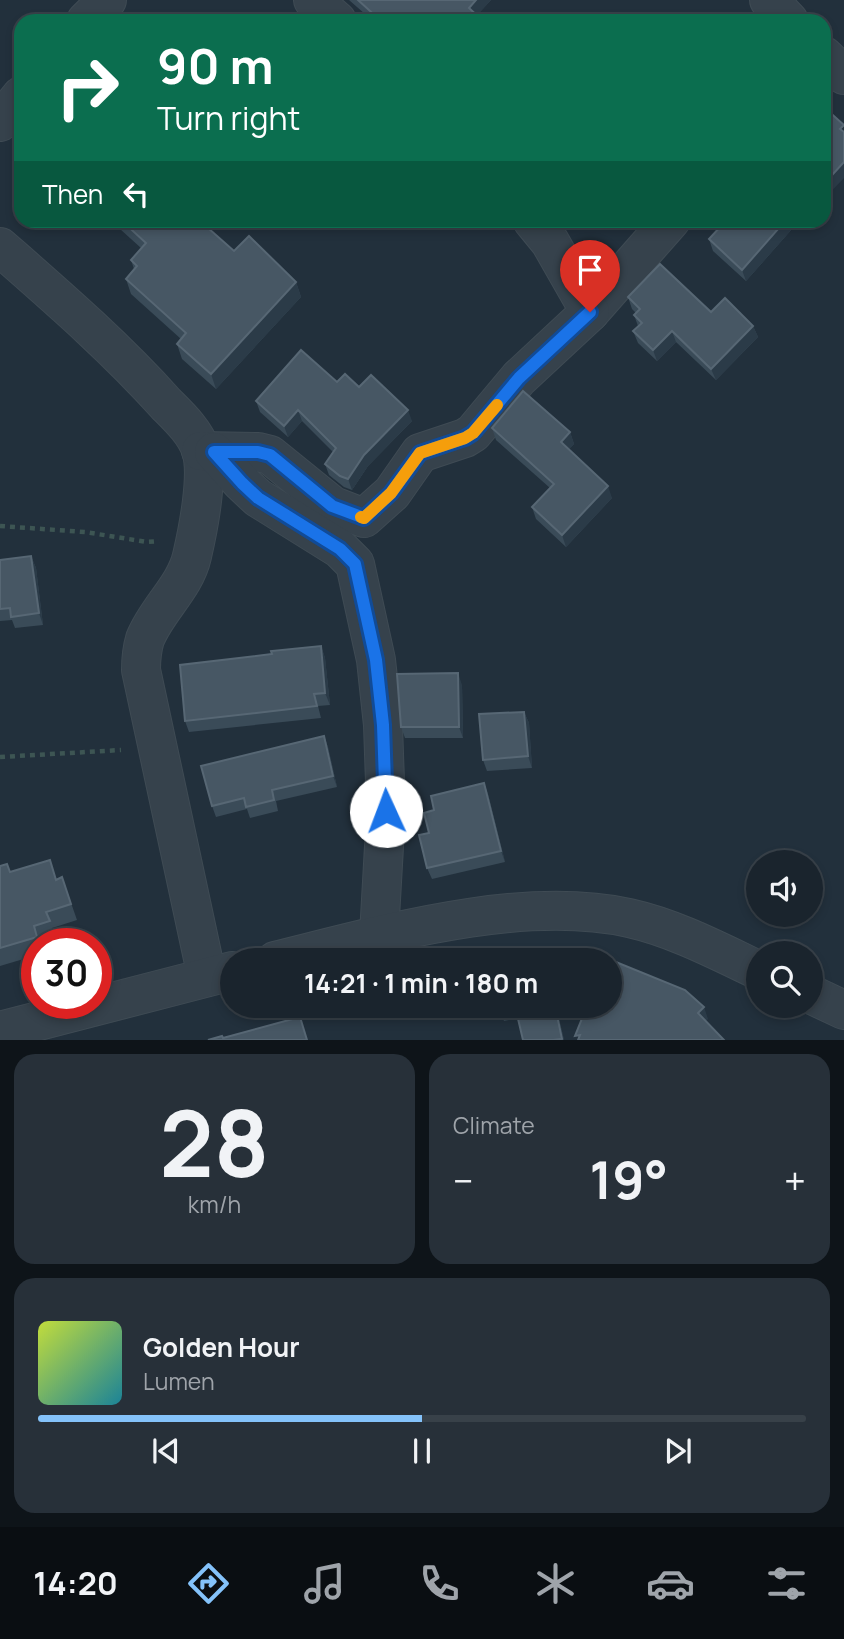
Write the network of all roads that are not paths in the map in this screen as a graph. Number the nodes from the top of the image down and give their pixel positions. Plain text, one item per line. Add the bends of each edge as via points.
1 (107, 0) edge
2 (313, 0) edge
3 (769, 0) edge
4 (93, 14) edge
5 (329, 14) edge
6 (782, 14) edge
7 (14, 105) edge
8 (0, 122) edge
9 (537, 228) edge
10 (664, 228) edge
11 (0, 247) edge
12 (590, 312) junction
13 (208, 451) junction
14 (379, 935) junction
15 (327, 948) edge
16 (746, 964) edge
17 (220, 974) edge
18 (823, 1000) edge
19 (844, 1010) edge
20 (0, 1031) edge

1 - 4 street
2 - 5 street
3 - 6 street
7 - 8 street
9 - 12 street
10 - 12 street
11 - 13 street via 145,380
12 - 13 street via 519,378 473,433 420,453 391,493 364,518 332,506 270,455
13 - 14 street via 258,498 340,549 355,564 376,660 383,725 386,811
13 - 17 street via 187,571 146,637 141,670 156,748
14 - 15 street
14 - 16 street via 500,913 586,912 629,918 684,935
17 - 20 street
18 - 19 street

